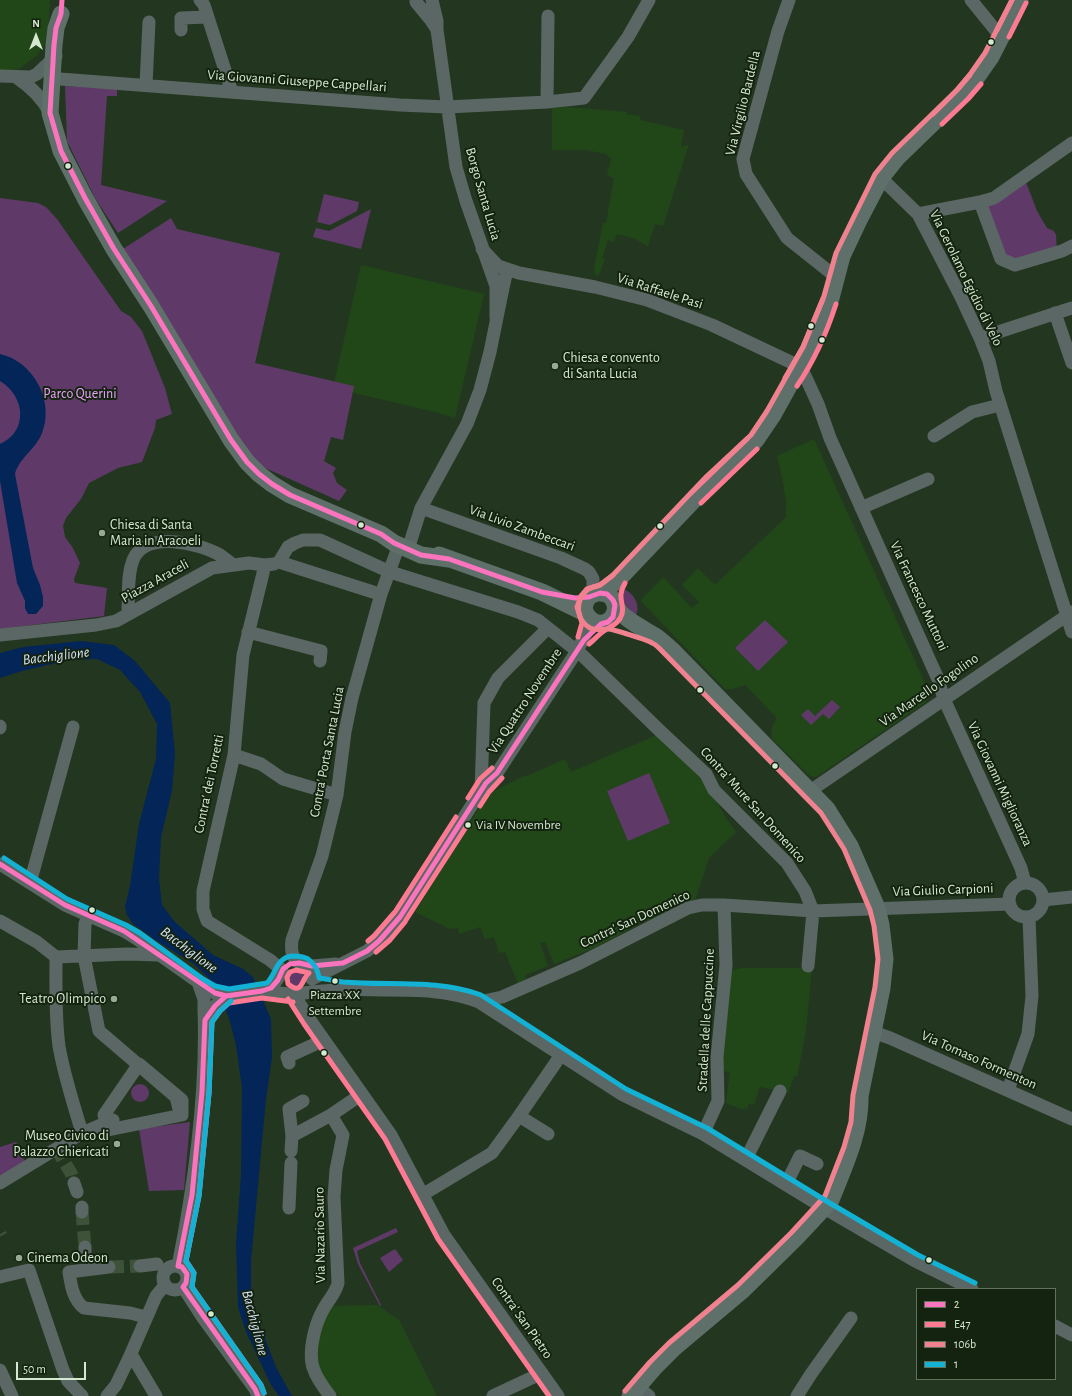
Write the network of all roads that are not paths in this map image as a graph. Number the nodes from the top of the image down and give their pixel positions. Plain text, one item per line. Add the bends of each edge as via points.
1 (200, 0) edge
2 (432, 0) edge
3 (649, 0) edge
4 (789, 0) edge
5 (971, 0) edge
6 (1020, 0) edge
7 (418, 1) edge
8 (61, 7) edge
9 (548, 16) dead end
10 (208, 17) junction
11 (149, 22) dead end
12 (181, 30) dead end
13 (436, 30) junction
14 (1001, 37) junction
15 (57, 47) junction
16 (1, 76) edge
17 (16, 77) junction
18 (31, 77) junction
19 (60, 79) junction
20 (146, 86) junction
21 (232, 92) junction
22 (547, 102) junction
23 (447, 107) junction
24 (53, 113) junction
25 (1072, 142) edge
26 (881, 178) junction
27 (980, 202) junction
28 (918, 214) junction
29 (1072, 246) edge
30 (482, 249) joint
31 (501, 271) junction
32 (836, 276) junction
33 (1072, 308) edge
34 (1055, 314) junction
35 (980, 338) junction
36 (1072, 363) edge
37 (801, 367) junction
38 (1000, 405) junction
39 (934, 436) dead end
40 (928, 479) dead end
41 (421, 508) junction
42 (861, 508) junction
43 (405, 544) junction
44 (279, 562) junction
45 (232, 564) junction
46 (265, 565) junction
47 (390, 572) junction
48 (373, 592) dead end
49 (599, 607) junction
50 (128, 608) dead end
51 (1069, 614) edge
52 (548, 628) junction
53 (248, 632) junction
54 (1072, 632) edge
55 (0, 635) edge
56 (577, 651) junction
57 (320, 661) dead end
58 (944, 699) junction
59 (73, 727) dead end
60 (234, 755) junction
61 (482, 767) junction
62 (497, 773) junction
63 (481, 791) junction
64 (810, 791) junction
65 (337, 795) junction
66 (0, 864) edge
67 (30, 883) junction
68 (1025, 883) junction
69 (1072, 897) edge
70 (1043, 900) junction
71 (1010, 904) junction
72 (724, 905) junction
73 (877, 908) junction
74 (813, 911) junction
75 (88, 916) junction
76 (1029, 917) junction
77 (0, 920) edge
78 (137, 939) junction
79 (128, 954) junction
80 (159, 955) junction
81 (84, 956) junction
82 (56, 957) junction
83 (343, 963) junction
84 (302, 964) junction
85 (808, 966) dead end
86 (274, 983) junction
87 (302, 989) junction
88 (215, 998) junction
89 (479, 1002) junction
90 (873, 1032) junction
91 (324, 1040) junction
92 (561, 1054) junction
93 (289, 1063) dead end
94 (138, 1064) junction
95 (1008, 1090) junction
96 (780, 1091) dead end
97 (362, 1094) junction
98 (303, 1101) dead end
99 (201, 1108) junction
100 (181, 1109) junction
101 (331, 1115) junction
102 (519, 1116) junction
103 (1072, 1119) edge
104 (106, 1122) junction
105 (82, 1133) junction
106 (548, 1134) dead end
107 (703, 1134) junction
108 (292, 1136) junction
109 (746, 1159) junction
110 (817, 1164) dead end
111 (0, 1183) edge
112 (786, 1184) junction
113 (422, 1195) junction
114 (289, 1208) dead end
115 (824, 1208) junction
116 (157, 1264) dead end
117 (140, 1266) tunnel mouth
118 (178, 1266) junction
119 (109, 1267) tunnel mouth
120 (0, 1277) edge
121 (166, 1285) junction
122 (183, 1287) junction
123 (970, 1288) edge
124 (146, 1317) junction
125 (851, 1318) dead end
126 (1056, 1326) edge
127 (1072, 1334) edge
128 (131, 1354) junction
129 (0, 1370) edge
130 (542, 1373) junction
131 (3, 1385) edge
132 (639, 1393) edge
133 (12, 1396) edge
134 (82, 1396) edge
135 (107, 1396) edge
136 (156, 1396) edge
137 (258, 1396) edge
138 (330, 1396) edge
139 (493, 1396) edge
140 (558, 1396) edge
141 (797, 1396) edge

1 - 10 street
2 - 13 street, Borgo Santa Lucia via 437,21
3 - 22 street, Via Giovanni Giuseppe Cappellari via 628,37 584,98
4 - 32 street, Via Virgilio Bardella via 743,159 746,174 787,238
5 - 14 street
6 - 14 main road
7 - 13 street, Borgo Santa Lucia
8 - 15 main road via 56,28
9 - 22 street
10 - 12 street via 181,18
10 - 21 street
11 - 20 street
13 - 23 street, Borgo Santa Lucia
14 - 26 main road via 991,57 962,95 897,158
15 - 17 street via 35,67
15 - 18 street via 37,74
15 - 19 main road
15 - 24 main road
16 - 17 street
17 - 18 street
17 - 24 street via 32,88
18 - 24 street via 45,88
19 - 20 street, Via Giovanni Giuseppe Cappellari
19 - 24 main road
20 - 21 street, Via Giovanni Giuseppe Cappellari
21 - 23 street, Via Giovanni Giuseppe Cappellari
22 - 23 street, Via Giovanni Giuseppe Cappellari
23 - 30 street, Borgo Santa Lucia via 456,167
24 - 43 main road via 61,151 88,205 239,451 259,474 290,495
25 - 27 street via 994,198
26 - 28 street, Via Gerolamo Egidio di Velo
26 - 32 main road via 842,256
27 - 28 street
27 - 29 street via 1001,259 1015,265 1062,252
28 - 35 street, Via Gerolamo Egidio di Velo
30 - 31 street, Via Raffaele Pasi
31 - 37 street, Via Raffaele Pasi via 595,287 647,300 712,325
31 - 41 street via 496,318 480,390 467,424
32 - 37 main road via 828,305
33 - 34 street
34 - 35 street
34 - 36 street
35 - 38 street, Via Gerolamo Egidio di Velo via 989,361
37 - 42 street, Via Francesco Muttoni
37 - 49 main road via 756,440 712,481 617,581
38 - 39 street via 972,412
38 - 51 street, Via Gerolamo Egidio di Velo
40 - 42 street
41 - 43 street
41 - 49 street, Via Livio Zambeccari via 561,558 589,572 592,575
42 - 58 street, Via Francesco Muttoni via 938,679
43 - 47 street, Contra' Porta Santa Lucia
43 - 49 main road via 542,592
44 - 46 street, Piazza Araceli
44 - 47 street, Contra' Mure San Domenico via 288,547 295,543 303,540 320,540
44 - 48 street
45 - 46 street, Piazza Araceli
45 - 50 street, Piazza Araceli via 219,555 193,545 157,542 144,546 133,558 129,576
45 - 55 street, Piazza Araceli via 212,568 116,621
46 - 53 street, Contra' dei Torretti
47 - 52 street, Contra' Mure San Domenico via 518,612 538,620
47 - 65 street, Contra' Porta Santa Lucia via 381,594 352,698
49 - 56 street, Via Quattro Novembre
49 - 64 main road via 664,642
51 - 54 street, Via Gerolamo Egidio di Velo
51 - 58 street, Via Marcello Fogolino
52 - 56 street, Contra' Mure San Domenico
52 - 61 street via 498,678 484,703
53 - 57 street via 321,651
53 - 60 street, Contra' dei Torretti via 243,655
56 - 62 street, Via Quattro Novembre
56 - 74 street, Contra' Mure San Domenico via 706,774 714,790 787,863 805,891
58 - 64 street, Via Marcello Fogolino
58 - 68 street, Via Giovanni Miglioranza via 1021,868
59 - 67 street
60 - 65 street via 261,764 283,779
60 - 86 street, Contra' dei Torretti via 202,891 203,909 207,921 270,960
61 - 62 street
61 - 63 street
62 - 63 street, Via Quattro Novembre
63 - 83 street, Via Quattro Novembre via 400,917 367,951
64 - 73 main road via 827,809 850,846
65 - 84 street, Contra' Porta Santa Lucia via 322,856 292,940 292,953 295,960
66 - 67 street
67 - 75 street
68 - 70 street via 1036,886
68 - 71 street via 1014,888
69 - 70 street
70 - 76 street via 1037,913
71 - 73 street, Via Giulio Carpioni
71 - 76 street via 1019,915
72 - 74 street, Contra' San Domenico
72 - 89 street, Contra' San Domenico via 688,908 580,962 502,997
72 - 107 street, Stradella delle Cappuccine via 726,964 717,1057 718,1102
73 - 74 street, Contra' San Domenico
73 - 90 main road via 885,959
74 - 85 street
75 - 78 street
75 - 81 street via 85,924
76 - 95 street via 1032,996 1028,1034
77 - 82 street via 37,942
78 - 79 street
78 - 80 street
79 - 80 street
79 - 81 street
80 - 88 street via 198,982
81 - 82 street
81 - 94 street via 99,1031
82 - 105 street via 56,1004 60,1047
83 - 84 street, Via Quattro Novembre via 316,966
83 - 87 street, Via Quattro Novembre
84 - 86 street via 290,964
84 - 87 street, Contra' Porta Santa Lucia via 308,969
86 - 87 street
86 - 88 street
87 - 89 street via 429,991 463,996
87 - 91 street, Contra' San Pietro
88 - 99 street via 205,1020
89 - 92 street
90 - 95 street, Via Tomaso Formenton
90 - 115 main road via 860,1096 857,1129 831,1200
91 - 93 street via 287,1057
91 - 97 street, Contra' San Pietro
92 - 102 street
92 - 107 street via 623,1095
94 - 100 street via 176,1097
94 - 104 street via 104,1115
95 - 103 street, Via Tomaso Formenton
96 - 109 street
97 - 101 street
97 - 113 street, Contra' San Pietro via 391,1135
98 - 108 street via 289,1109
99 - 100 street
99 - 118 street via 192,1195
100 - 104 street
101 - 108 street
101 - 138 street, Via Nazario Sauro via 343,1135 334,1197 338,1283 336,1291 316,1324 311,1347 313,1369
102 - 106 street
102 - 113 street via 492,1153
104 - 105 street
105 - 111 street
107 - 109 street
108 - 114 street
109 - 112 street
110 - 112 street via 800,1156
112 - 115 street
113 - 130 street, Contra' San Pietro via 444,1234
115 - 123 street via 915,1261
115 - 132 main road via 743,1290 674,1348 655,1367
116 - 117 street
118 - 121 street via 171,1266 165,1271 163,1278
118 - 122 street via 187,1274
119 - 124 street via 86,1260 69,1272 79,1305 84,1308
120 - 134 street via 29,1270 63,1370 68,1381
121 - 122 street via 177,1290
121 - 124 street via 156,1296
122 - 137 street
124 - 128 street
125 - 141 street
126 - 127 street
128 - 135 street via 116,1385
128 - 136 street
129 - 131 street
130 - 139 street
130 - 140 street, Contra' San Pietro
131 - 133 street

